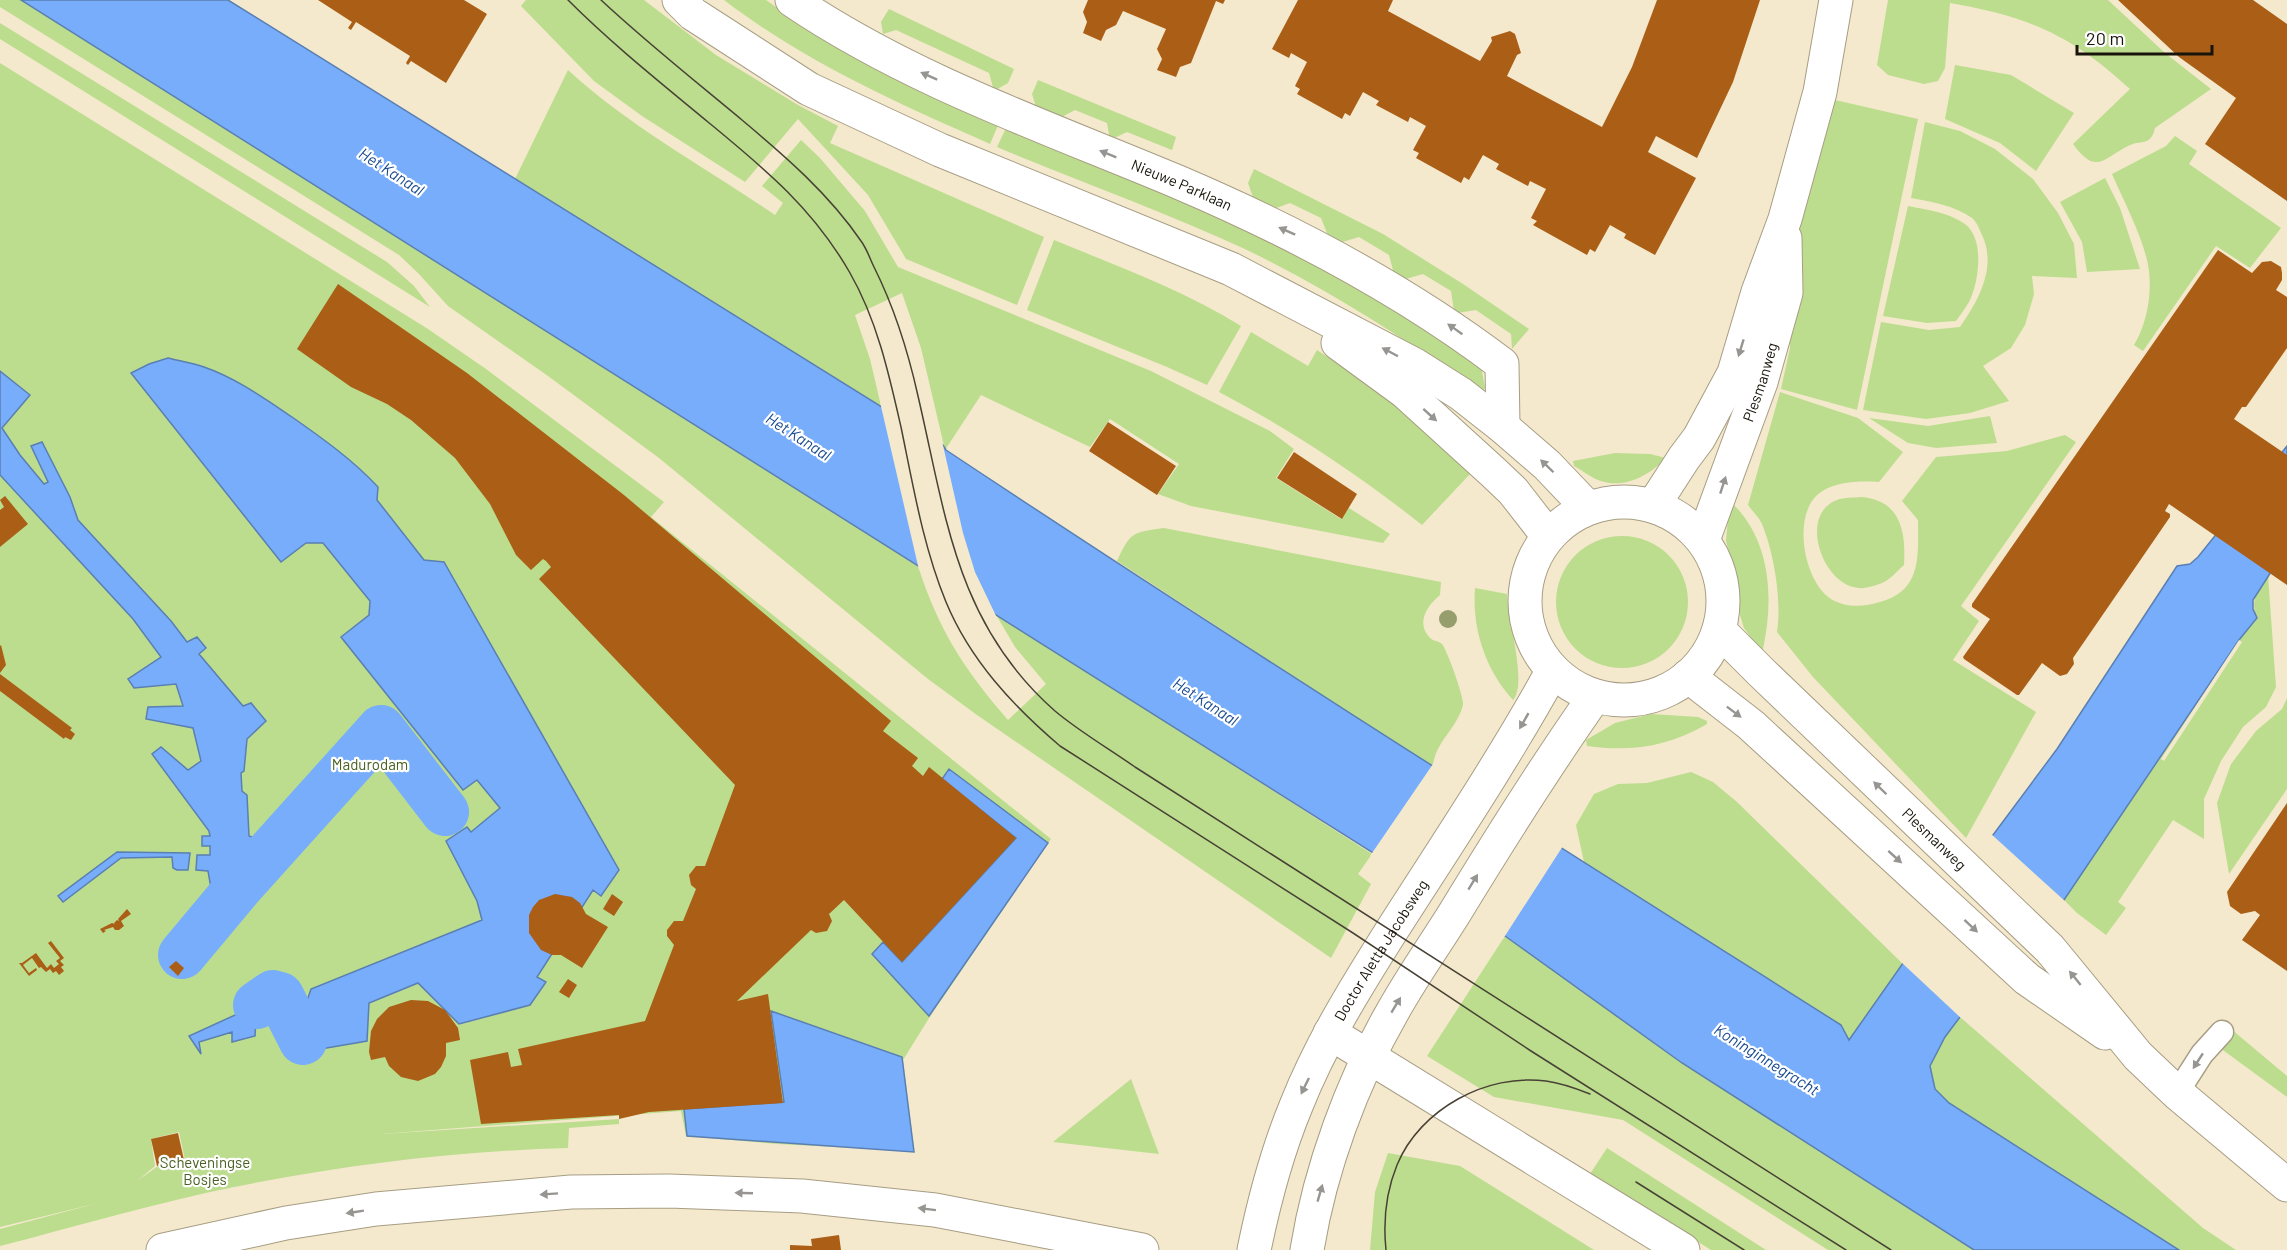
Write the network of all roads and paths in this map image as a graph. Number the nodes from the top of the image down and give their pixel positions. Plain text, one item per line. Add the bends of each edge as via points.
1 (679, 0) edge
2 (792, 0) edge
3 (1836, 0) edge
4 (1785, 219) junction
5 (1231, 269) junction
6 (1503, 427) junction
7 (1653, 506) junction
8 (1588, 508) junction
9 (1548, 536) junction
10 (1703, 540) junction
11 (1719, 630) junction
12 (1553, 670) junction
13 (1688, 676) junction
14 (1595, 696) junction
15 (2222, 1032) dead end
16 (1330, 1033) junction
17 (2138, 1056) junction
18 (1370, 1057) junction
19 (2177, 1093) junction
20 (2287, 1185) edge
21 (163, 1250) edge
22 (1142, 1250) edge
23 (1254, 1250) edge
24 (1307, 1250) edge
25 (1683, 1250) edge

1 - 5 main road via 693,14 809,89 951,155
6 -> 2 main road, Nieuwe Parklaan via 1502,364 1407,298 1300,237 870,48
3 - 4 main road, Plesmanweg via 1820,92
4 -> 7 main road, Plesmanweg via 1734,373 1699,438
10 -> 4 main road, Plesmanweg via 1761,382 1786,293
6 -> 5 main road via 1415,365
5 -> 9 main road via 1405,392 1513,491
8 -> 6 main road
7 - 8 main road via 1632,501
7 - 10 main road via 1672,513
8 - 9 main road via 1567,519
9 - 12 main road via 1528,573 1525,593 1531,634
10 - 11 main road via 1720,574 1723,611
11 - 13 main road via 1712,647
17 -> 11 main road, Plesmanweg via 2050,949
12 - 14 main road
12 -> 16 main road, Doctor Aletta Jacobsweg
13 - 14 main road via 1654,695 1615,700
13 -> 17 main road, Plesmanweg via 1751,725 2027,979
18 -> 14 main road via 1392,1012 1523,801
15 -> 19 lane via 2202,1054
16 - 18 main road
16 -> 23 main road, Doctor Aletta Jacobsweg via 1296,1106 1264,1200
17 - 19 main road, Plesmanweg
24 -> 18 main road via 1340,1124
18 - 25 main road
19 - 20 main road, Plesmanweg
22 -> 21 main road via 935,1210 802,1196 669,1191 570,1192 376,1209 286,1223

